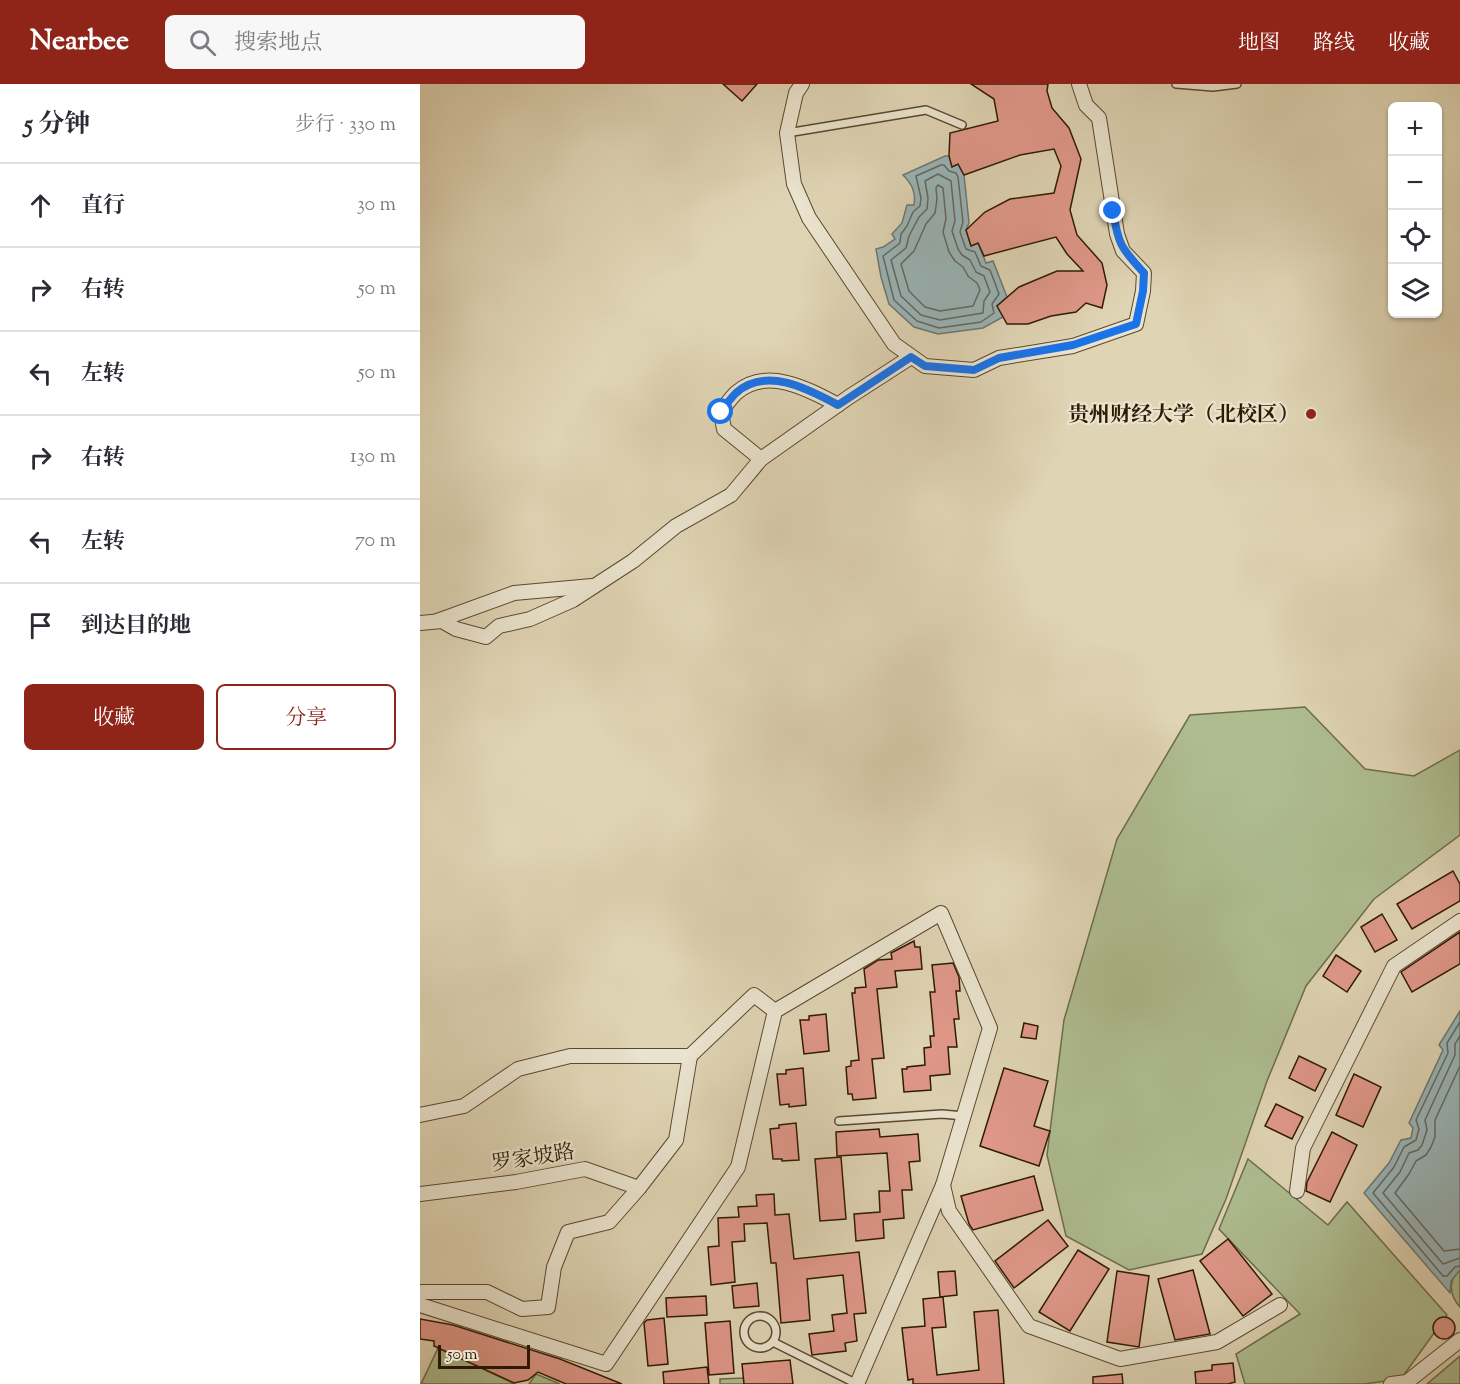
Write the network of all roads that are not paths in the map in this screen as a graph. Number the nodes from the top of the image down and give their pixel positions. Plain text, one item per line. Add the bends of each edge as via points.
1 (802, 84) edge
2 (1078, 84) edge
3 (1176, 84) edge
4 (1237, 84) edge
5 (962, 125) dead end
6 (787, 133) junction
7 (911, 357) junction
8 (838, 405) junction
9 (761, 459) junction
10 (592, 586) junction
11 (442, 621) junction
12 (420, 623) edge
13 (1460, 921) edge
14 (775, 1011) junction
15 (690, 1056) junction
16 (420, 1115) edge
17 (964, 1116) junction
18 (839, 1121) dead end
19 (943, 1185) junction
20 (639, 1188) junction
21 (1297, 1191) dead end
22 (420, 1194) edge
23 (420, 1292) edge
24 (420, 1305) edge
25 (1280, 1305) dead end
26 (1460, 1341) edge
27 (772, 1342) junction
28 (857, 1384) edge
29 (1391, 1384) edge

1 - 6 street via 796,93
2 - 7 street via 1086,105 1099,118 1117,234 1123,251 1144,273 1136,324 1073,345 999,358 974,370 925,366
3 - 4 lane
5 - 6 lane via 926,110
6 - 7 street via 794,184 809,218 894,344
7 - 8 street
8 - 9 street
8 - 9 street via 804,387 776,381 757,381 736,393 721,412 724,429
9 - 10 street via 731,495 676,526 633,561
10 - 11 street via 514,593
10 - 11 street via 573,600 530,619 499,626 486,637
11 - 12 street
13 - 21 street via 1394,966 1303,1148
14 - 15 street via 754,995
14 - 17 street via 941,913 990,1028
14 - 24 street via 738,1167 606,1364
15 - 16 street via 570,1056 518,1069 464,1106
15 - 20 street via 676,1140
17 - 18 lane
17 - 19 street
19 - 25 street via 949,1211 1029,1326 1120,1359 1217,1342
19 - 28 street
20 - 22 street, 罗家坡路 via 585,1169
20 - 23 street via 609,1222 568,1232 554,1267 548,1307 522,1309 487,1292
26 - 29 street via 1407,1382
27 - 27 lane via 763,1347 752,1346 744,1332 747,1322 756,1316 770,1319 776,1332
27 - 28 lane

